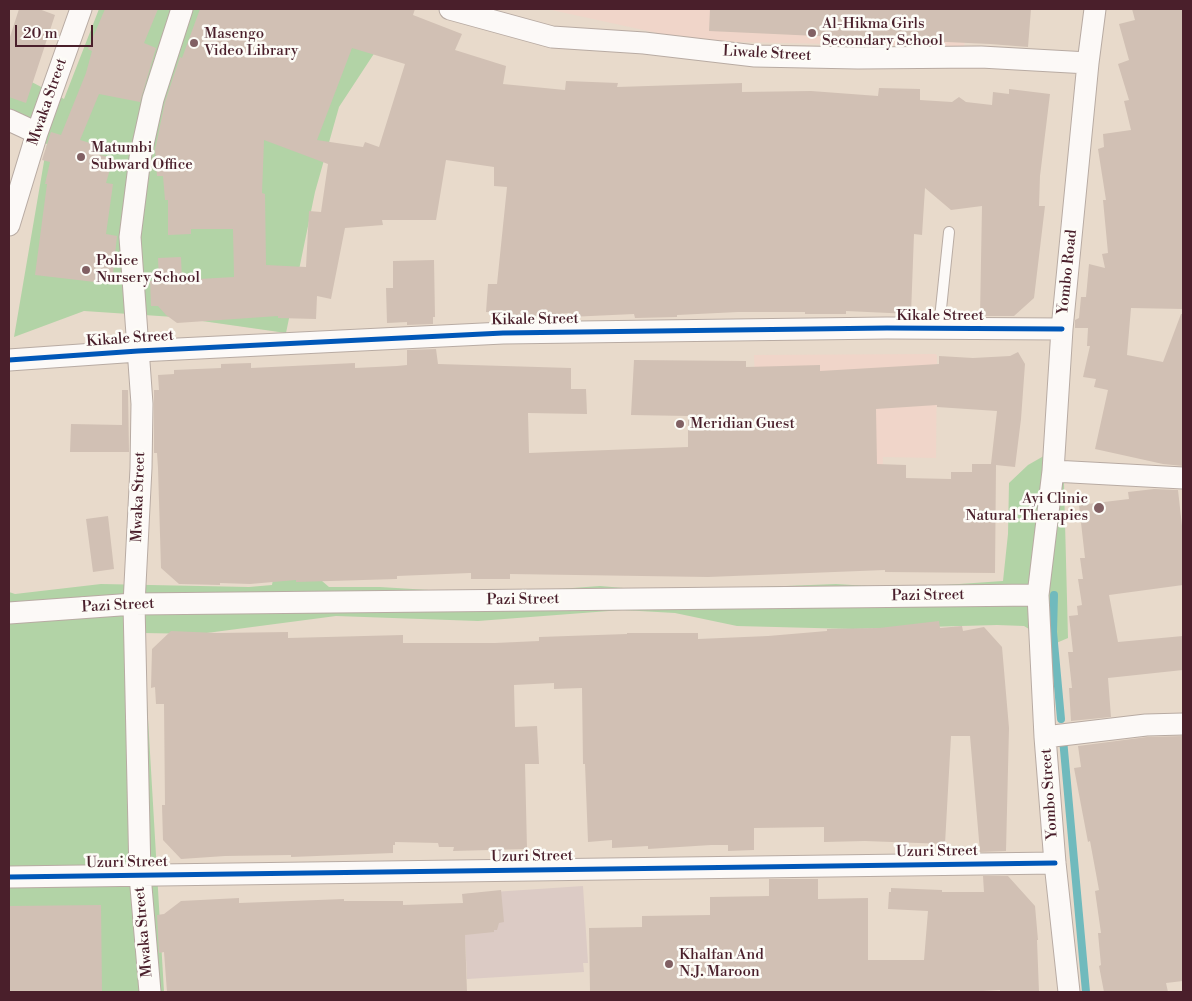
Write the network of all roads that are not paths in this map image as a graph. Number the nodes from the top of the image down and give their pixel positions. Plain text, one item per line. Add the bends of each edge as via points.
1 (81, 9) edge
2 (182, 9) edge
3 (450, 9) edge
4 (1096, 9) edge
5 (1088, 63) junction
6 (9, 120) edge
7 (37, 133) junction
8 (9, 226) edge
9 (948, 232) dead end
10 (939, 328) junction
11 (1062, 329) junction
12 (138, 351) junction
13 (9, 360) edge
14 (1053, 471) junction
15 (1183, 478) edge
16 (1038, 595) junction
17 (134, 604) junction
18 (9, 613) edge
19 (1183, 724) edge
20 (1045, 737) junction
21 (1055, 863) junction
22 (140, 875) junction
23 (9, 877) edge
24 (150, 992) edge
25 (1069, 992) edge

1 - 7 street, Mwaka Street
2 - 12 street, Mwaka Street via 153,99 140,158 130,237
3 - 5 street, Liwale Street via 552,37 644,43 755,56 981,57
4 - 5 street, Yombo Road
5 - 11 street, Yombo Road
6 - 7 street
7 - 8 street, Mwaka Street
9 - 10 lane
10 - 11 street, Kikale Street
10 - 12 street, Kikale Street via 504,333
11 - 14 street, Yombo Road
12 - 13 street, Kikale Street
12 - 17 street, Mwaka Street via 142,404 141,468
14 - 15 street
14 - 16 street, Yombo Road
16 - 17 street, Pazi Street
16 - 20 street, Yombo Street
17 - 18 street, Pazi Street
17 - 22 street, Mwaka Street
19 - 20 street
20 - 21 street, Yombo Street
21 - 22 street, Uzuri Street
21 - 25 street, Yombo Street
22 - 23 street, Uzuri Street
22 - 24 street, Mwaka Street

